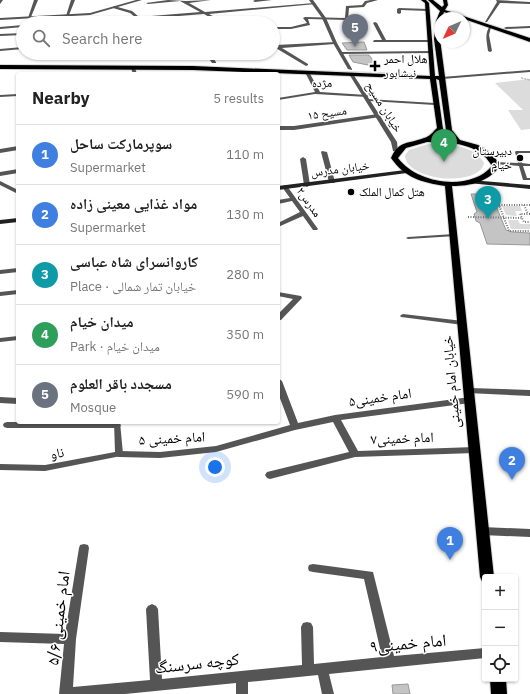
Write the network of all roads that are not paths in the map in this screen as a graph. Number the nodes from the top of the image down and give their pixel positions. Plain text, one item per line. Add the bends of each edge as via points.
1 (1, 0) edge
2 (36, 0) edge
3 (73, 0) edge
4 (140, 0) edge
5 (181, 0) edge
6 (209, 0) edge
7 (270, 0) edge
8 (376, 0) edge
9 (420, 0) edge
10 (256, 1) dead end
11 (427, 1) edge
12 (186, 2) junction
13 (313, 2) edge
14 (148, 3) dead end
15 (498, 3) edge
16 (530, 3) edge
17 (0, 4) edge
18 (234, 4) dead end
19 (444, 5) edge
20 (114, 7) junction
21 (517, 7) dead end
22 (241, 10) junction
23 (428, 10) junction
24 (206, 13) junction
25 (399, 13) dead end
26 (67, 15) junction
27 (29, 16) edge
28 (48, 16) edge
29 (136, 16) edge
30 (184, 16) edge
31 (211, 16) edge
32 (16, 18) edge
33 (324, 18) junction
34 (2, 19) edge
35 (486, 21) junction
36 (283, 23) dead end
37 (375, 23) dead end
38 (470, 23) edge
39 (480, 24) junction
40 (16, 26) edge
41 (528, 26) edge
42 (0, 27) edge
43 (490, 27) junction
44 (280, 28) edge
45 (286, 28) junction
46 (506, 28) junction
47 (16, 34) edge
48 (0, 35) edge
49 (530, 36) edge
50 (530, 40) edge
51 (374, 41) dead end
52 (385, 41) junction
53 (430, 41) junction
54 (335, 44) junction
55 (280, 46) edge
56 (438, 48) edge
57 (16, 49) edge
58 (280, 49) edge
59 (0, 50) edge
60 (431, 52) junction
61 (490, 52) dead end
62 (340, 53) junction
63 (0, 62) edge
64 (306, 65) dead end
65 (194, 66) junction
66 (0, 67) edge
67 (133, 68) junction
68 (351, 71) junction
69 (530, 71) edge
70 (134, 72) edge
71 (307, 72) junction
72 (432, 75) junction
73 (442, 75) junction
74 (318, 93) junction
75 (16, 95) edge
76 (0, 96) edge
77 (368, 98) junction
78 (280, 99) edge
79 (435, 104) junction
80 (378, 116) junction
81 (280, 128) edge
82 (294, 128) junction
83 (280, 132) edge
84 (427, 140) junction
85 (458, 142) junction
86 (16, 148) edge
87 (0, 151) edge
88 (324, 152) dead end
89 (396, 152) junction
90 (530, 152) edge
91 (303, 159) dead end
92 (495, 162) junction
93 (522, 164) junction
94 (530, 165) edge
95 (16, 171) edge
96 (405, 172) junction
97 (0, 174) edge
98 (530, 179) edge
99 (332, 182) junction
100 (470, 182) junction
101 (0, 183) edge
102 (448, 183) junction
103 (307, 184) junction
104 (285, 187) junction
105 (530, 187) edge
106 (280, 188) edge
107 (16, 191) edge
108 (294, 199) junction
109 (280, 202) edge
110 (304, 213) junction
111 (16, 220) edge
112 (0, 222) edge
113 (280, 224) edge
114 (315, 229) dead end
115 (454, 235) junction
116 (408, 238) dead end
117 (16, 270) edge
118 (0, 272) edge
119 (16, 293) edge
120 (0, 294) edge
121 (280, 294) edge
122 (280, 316) edge
123 (403, 316) dead end
124 (463, 323) junction
125 (16, 338) edge
126 (0, 340) edge
127 (280, 386) edge
128 (530, 393) edge
129 (470, 395) junction
130 (0, 400) edge
131 (16, 401) edge
132 (335, 418) junction
133 (62, 424) edge
134 (117, 424) edge
135 (7, 425) dead end
136 (295, 427) junction
137 (475, 450) junction
138 (119, 454) junction
139 (355, 454) junction
140 (0, 467) edge
141 (270, 475) dead end
142 (482, 531) junction
143 (530, 533) edge
144 (84, 548) dead end
145 (313, 568) dead end
146 (487, 574) edge
147 (152, 609) dead end
148 (307, 627) dead end
149 (0, 637) edge
150 (70, 639) junction
151 (482, 653) edge
152 (389, 662) junction
153 (328, 668) junction
154 (308, 670) junction
155 (242, 676) junction
156 (498, 682) edge
157 (156, 684) junction
158 (65, 693) edge
159 (242, 694) edge
160 (328, 694) edge
161 (500, 694) edge

1 - 17 street
2 - 27 street
3 - 26 street
4 - 20 street
5 - 12 street
5 - 14 street
6 - 12 street
7 - 10 street
8 - 33 street via 366,2 363,6 347,7 346,19
9 - 11 main road
11 - 19 main road
11 - 23 main road
12 - 24 street
13 - 22 street
13 - 33 street, خیابان مسیح
15 - 16 street
15 - 21 street
15 - 35 street
18 - 22 street
19 - 35 main road
19 - 39 main road
20 - 26 street via 90,14
20 - 29 street
22 - 24 street
23 - 25 street via 399,9
23 - 53 main road
24 - 30 street
24 - 31 street
26 - 28 street
32 - 34 street
33 - 45 street via 305,18 309,24
33 - 54 street, خیابان مسیح
34 - 42 street
35 - 46 main road
36 - 45 street
37 - 52 street
38 - 39 main road
39 - 43 main road
40 - 42 street
41 - 46 street
43 - 50 main road
43 - 61 lane via 487,35
44 - 45 street
46 - 49 main road
47 - 48 street
51 - 52 street
52 - 53 street
53 - 60 main road
54 - 55 street
54 - 62 street, خیابان مسیح
56 - 73 main road
57 - 59 street
58 - 64 street
60 - 62 street
60 - 72 main road
62 - 68 street, خیابان مسیح
63 - 65 main road
65 - 67 main road
65 - 68 main road
65 - 71 main road
66 - 67 main road
67 - 70 street
68 - 71 main road
68 - 72 main road
68 - 77 street, خیابان مسیح
69 - 73 street via 466,77
71 - 74 street
72 - 73 main road
72 - 79 main road
73 - 85 main road via 449,130
74 - 77 street, مژده
74 - 78 street, مژده
75 - 76 street
77 - 79 street, مژده
77 - 80 street, خیابان مسیح
79 - 84 main road via 440,129
80 - 82 street, مسیح ۱۵
80 - 89 street, خیابان مسیح via 394,142
81 - 82 street, مسیح ۱۵
82 - 83 street
84 - 85 main road
84 - 89 main road via 409,144
85 - 92 main road via 485,152
86 - 87 street
88 - 99 street
89 - 96 main road via 394,158 397,165
90 - 93 lane via 517,152
91 - 103 street
92 - 93 lane
92 - 100 main road via 493,173
93 - 94 lane
93 - 98 lane via 525,179
95 - 97 street
96 - 99 main road, خیابان مدرس
96 - 102 main road via 417,178
99 - 103 main road, خیابان مدرس
100 - 102 main road
100 - 105 main road
101 - 107 street
102 - 115 main road, خیابان امام خمینی
103 - 104 main road, خیابان مدرس
104 - 106 main road, خیابان مدرس
104 - 108 street, مدرس۲
108 - 109 street
108 - 110 street, مدرس۲
110 - 113 street
110 - 114 street, مدرس۲
111 - 112 main road
115 - 116 lane
115 - 124 main road, خیابان امام خمینی
117 - 118 street
119 - 120 street
121 - 122 street via 298,298
123 - 124 lane
124 - 129 main road, خیابان امام خمینی
125 - 126 lane
127 - 136 street
128 - 129 street, امام خمینی۵
129 - 132 street, امام خمینی۵
129 - 137 main road, خیابان امام خمینی
130 - 131 street
132 - 136 street, امام خمینی۵
132 - 139 street, امام خمینی۷
133 - 135 street
134 - 138 lane
136 - 138 street, امام خمینی ۵ via 216,450 160,456
137 - 139 street, امام خمینی۷
137 - 142 main road, خیابان امام خمینی
138 - 140 lane, ناو via 45,468
139 - 141 street, امام خمینی۷
142 - 143 street
142 - 146 main road, خیابان امام خمینی
144 - 150 street, امام خمینی ۵/۶
145 - 152 street via 369,575
147 - 157 street
148 - 154 street
149 - 150 street
150 - 158 street, امام خمینی ۵/۶
151 - 152 street, امام خمینی۹
152 - 153 street, امام خمینی۹
153 - 154 street, کوچه سرسنگ
153 - 160 street
154 - 155 street, کوچه سرسنگ
155 - 157 street, کوچه سرسنگ
155 - 159 street
156 - 161 main road
157 - 158 street, کوچه سرسنگ

